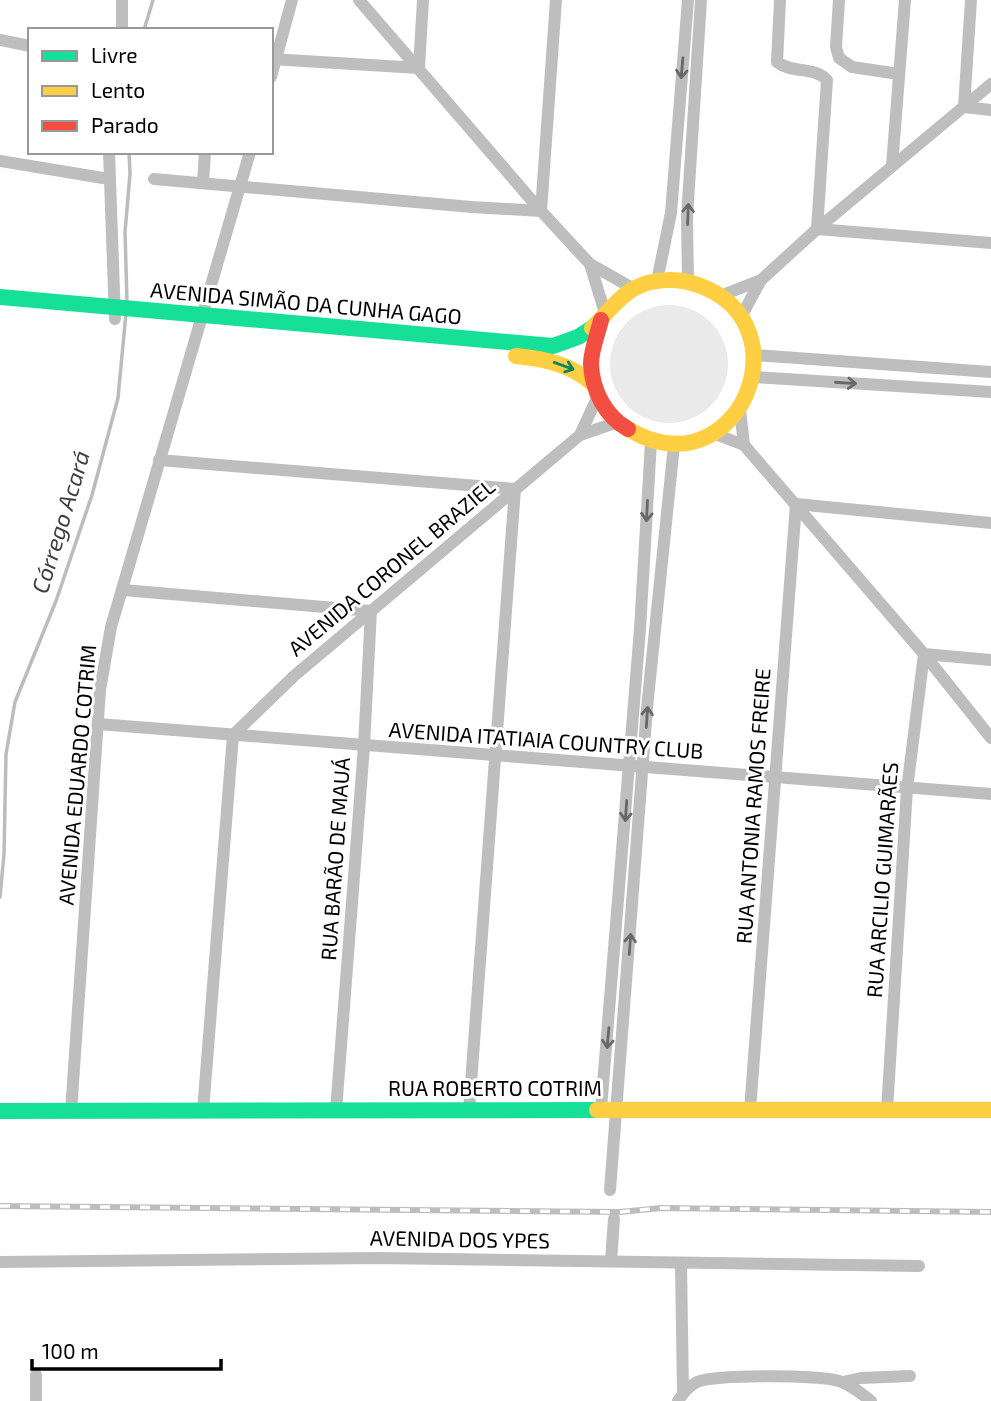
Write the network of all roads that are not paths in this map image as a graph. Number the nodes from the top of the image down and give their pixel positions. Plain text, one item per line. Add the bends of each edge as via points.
1 (122, 0) edge
2 (292, 0) edge
3 (359, 0) edge
4 (423, 0) edge
5 (556, 0) edge
6 (688, 0) edge
7 (701, 0) edge
8 (780, 0) edge
9 (839, 0) edge
10 (905, 0) edge
11 (971, 0) edge
12 (122, 28) edge
13 (0, 40) edge
14 (28, 46) edge
15 (274, 59) edge
16 (419, 68) junction
17 (899, 74) junction
18 (991, 84) edge
19 (964, 107) junction
20 (991, 110) edge
21 (109, 154) edge
22 (205, 154) edge
23 (249, 154) edge
24 (0, 160) edge
25 (892, 166) junction
26 (109, 179) junction
27 (153, 179) dead end
28 (203, 183) junction
29 (240, 187) junction
30 (541, 211) junction
31 (817, 229) junction
32 (991, 243) edge
33 (590, 264) junction
34 (761, 280) junction
35 (657, 281) junction
36 (688, 282) junction
37 (634, 289) junction
38 (720, 296) junction
39 (0, 297) edge
40 (0, 309) edge
41 (116, 313) junction
42 (603, 316) junction
43 (741, 317) junction
44 (200, 322) junction
45 (539, 352) junction
46 (754, 355) junction
47 (821, 360) junction
48 (991, 372) edge
49 (754, 377) junction
50 (820, 381) junction
51 (594, 390) junction
52 (991, 392) edge
53 (740, 411) junction
54 (615, 423) junction
55 (715, 434) junction
56 (580, 435) junction
57 (651, 442) junction
58 (674, 445) junction
59 (744, 445) junction
60 (159, 460) junction
61 (515, 489) junction
62 (796, 504) junction
63 (991, 523) edge
64 (123, 590) junction
65 (371, 611) junction
66 (924, 654) junction
67 (991, 660) edge
68 (98, 724) junction
69 (233, 735) junction
70 (991, 738) edge
71 (364, 746) junction
72 (494, 755) junction
73 (628, 764) junction
74 (644, 766) junction
75 (776, 779) junction
76 (907, 789) junction
77 (991, 794) edge
78 (601, 1109) junction
79 (469, 1110) junction
80 (618, 1110) junction
81 (887, 1110) junction
82 (991, 1110) edge
83 (0, 1111) edge
84 (203, 1111) junction
85 (335, 1111) junction
86 (750, 1111) junction
87 (71, 1112) junction
88 (611, 1191) dead end
89 (614, 1219) dead end
90 (611, 1261) junction
91 (0, 1262) edge
92 (681, 1263) junction
93 (919, 1266) dead end
94 (36, 1375) dead end
95 (909, 1376) dead end
96 (843, 1382) junction
97 (681, 1397) edge
98 (36, 1401) edge
99 (871, 1401) edge

1 - 12 street
2 - 15 street
3 - 16 street
4 - 16 street
5 - 30 street
6 -> 35 street via 671,213
36 -> 7 street via 688,191
8 - 31 street via 777,62 827,80
9 - 17 street via 839,58 852,67
10 - 17 street
11 - 19 street
13 - 14 street
15 - 16 street
16 - 30 street
17 - 25 street
18 - 19 street
19 - 20 street
19 - 25 street
21 - 26 street
22 - 28 street
23 - 29 street, AVENIDA EDUARDO COTRIM
24 - 26 street
25 - 31 street
26 - 41 street
27 - 28 street
28 - 29 street
29 - 30 street
29 - 44 street, AVENIDA EDUARDO COTRIM
30 - 33 street
31 - 32 street
31 - 34 street
33 - 37 street
33 - 42 street
34 - 38 street
34 - 43 street
35 - 36 street
35 - 37 street
36 - 38 street
37 - 42 street
38 - 43 street
39 - 41 street, AVENIDA SIMÃO DA CUNHA GAGO
40 - 41 street, AVENIDA SIMÃO DA CUNHA GAGO
41 - 44 street, AVENIDA SIMÃO DA CUNHA GAGO
42 - 45 street, AVENIDA SIMÃO DA CUNHA GAGO via 585,333
42 - 51 street via 589,358
43 - 46 street
44 - 45 street, AVENIDA SIMÃO DA CUNHA GAGO
44 - 60 street, AVENIDA EDUARDO COTRIM
45 -> 51 street, AVENIDA SIMÃO DA CUNHA GAGO via 583,374
46 - 47 street
46 - 49 street
47 - 48 street
47 - 50 street
49 - 50 street
49 - 53 street
50 -> 52 street
51 - 54 street
51 - 56 street, AVENIDA CORONEL BRAZIEL
53 - 55 street
53 - 59 street
54 - 56 street, AVENIDA CORONEL BRAZIEL
54 - 57 street
55 - 58 street
55 - 59 street
56 - 61 street, AVENIDA CORONEL BRAZIEL
57 - 58 street
57 -> 73 street
74 -> 58 street
59 - 62 street
60 - 61 street
60 - 64 street, AVENIDA EDUARDO COTRIM
61 - 65 street, AVENIDA CORONEL BRAZIEL
61 - 72 street
62 - 63 street
62 - 66 street
62 - 75 street, RUA ANTONIA RAMOS FREIRE
64 - 65 street
64 - 68 street, AVENIDA EDUARDO COTRIM via 111,627
65 - 69 street, AVENIDA CORONEL BRAZIEL
65 - 71 street, RUA BARÃO DE MAUÁ
66 - 67 street
66 - 70 street
66 - 76 street, RUA ARCILIO GUIMARÃES
68 - 69 street, AVENIDA ITATIAIA COUNTRY CLUB
68 - 87 street, AVENIDA EDUARDO COTRIM
69 - 71 street, AVENIDA ITATIAIA COUNTRY CLUB
69 - 84 street
71 - 72 street, AVENIDA ITATIAIA COUNTRY CLUB
71 - 85 street, RUA BARÃO DE MAUÁ
72 - 73 street, AVENIDA ITATIAIA COUNTRY CLUB
72 - 79 street
73 - 74 street, AVENIDA ITATIAIA COUNTRY CLUB
73 -> 78 street
74 - 75 street, AVENIDA ITATIAIA COUNTRY CLUB
80 -> 74 street
75 - 76 street, AVENIDA ITATIAIA COUNTRY CLUB
75 - 86 street, RUA ANTONIA RAMOS FREIRE
76 - 77 street, AVENIDA ITATIAIA COUNTRY CLUB
76 - 81 street, RUA ARCILIO GUIMARÃES
78 - 79 street, RUA ROBERTO COTRIM
78 - 80 street, RUA ROBERTO COTRIM
79 - 85 street, RUA ROBERTO COTRIM
80 - 86 street, RUA ROBERTO COTRIM
80 - 88 street
81 - 82 street, RUA ROBERTO COTRIM
81 - 86 street, RUA ROBERTO COTRIM
83 - 87 street, RUA ROBERTO COTRIM
84 - 85 street, RUA ROBERTO COTRIM
84 - 87 street, RUA ROBERTO COTRIM
89 - 90 street
90 - 91 street, AVENIDA DOS YPES
90 - 92 street, AVENIDA DOS YPES
92 - 93 street, AVENIDA DOS YPES
92 - 97 street
94 - 98 street
95 - 96 street
96 - 97 street via 815,1377 722,1377 693,1384
96 - 99 street

